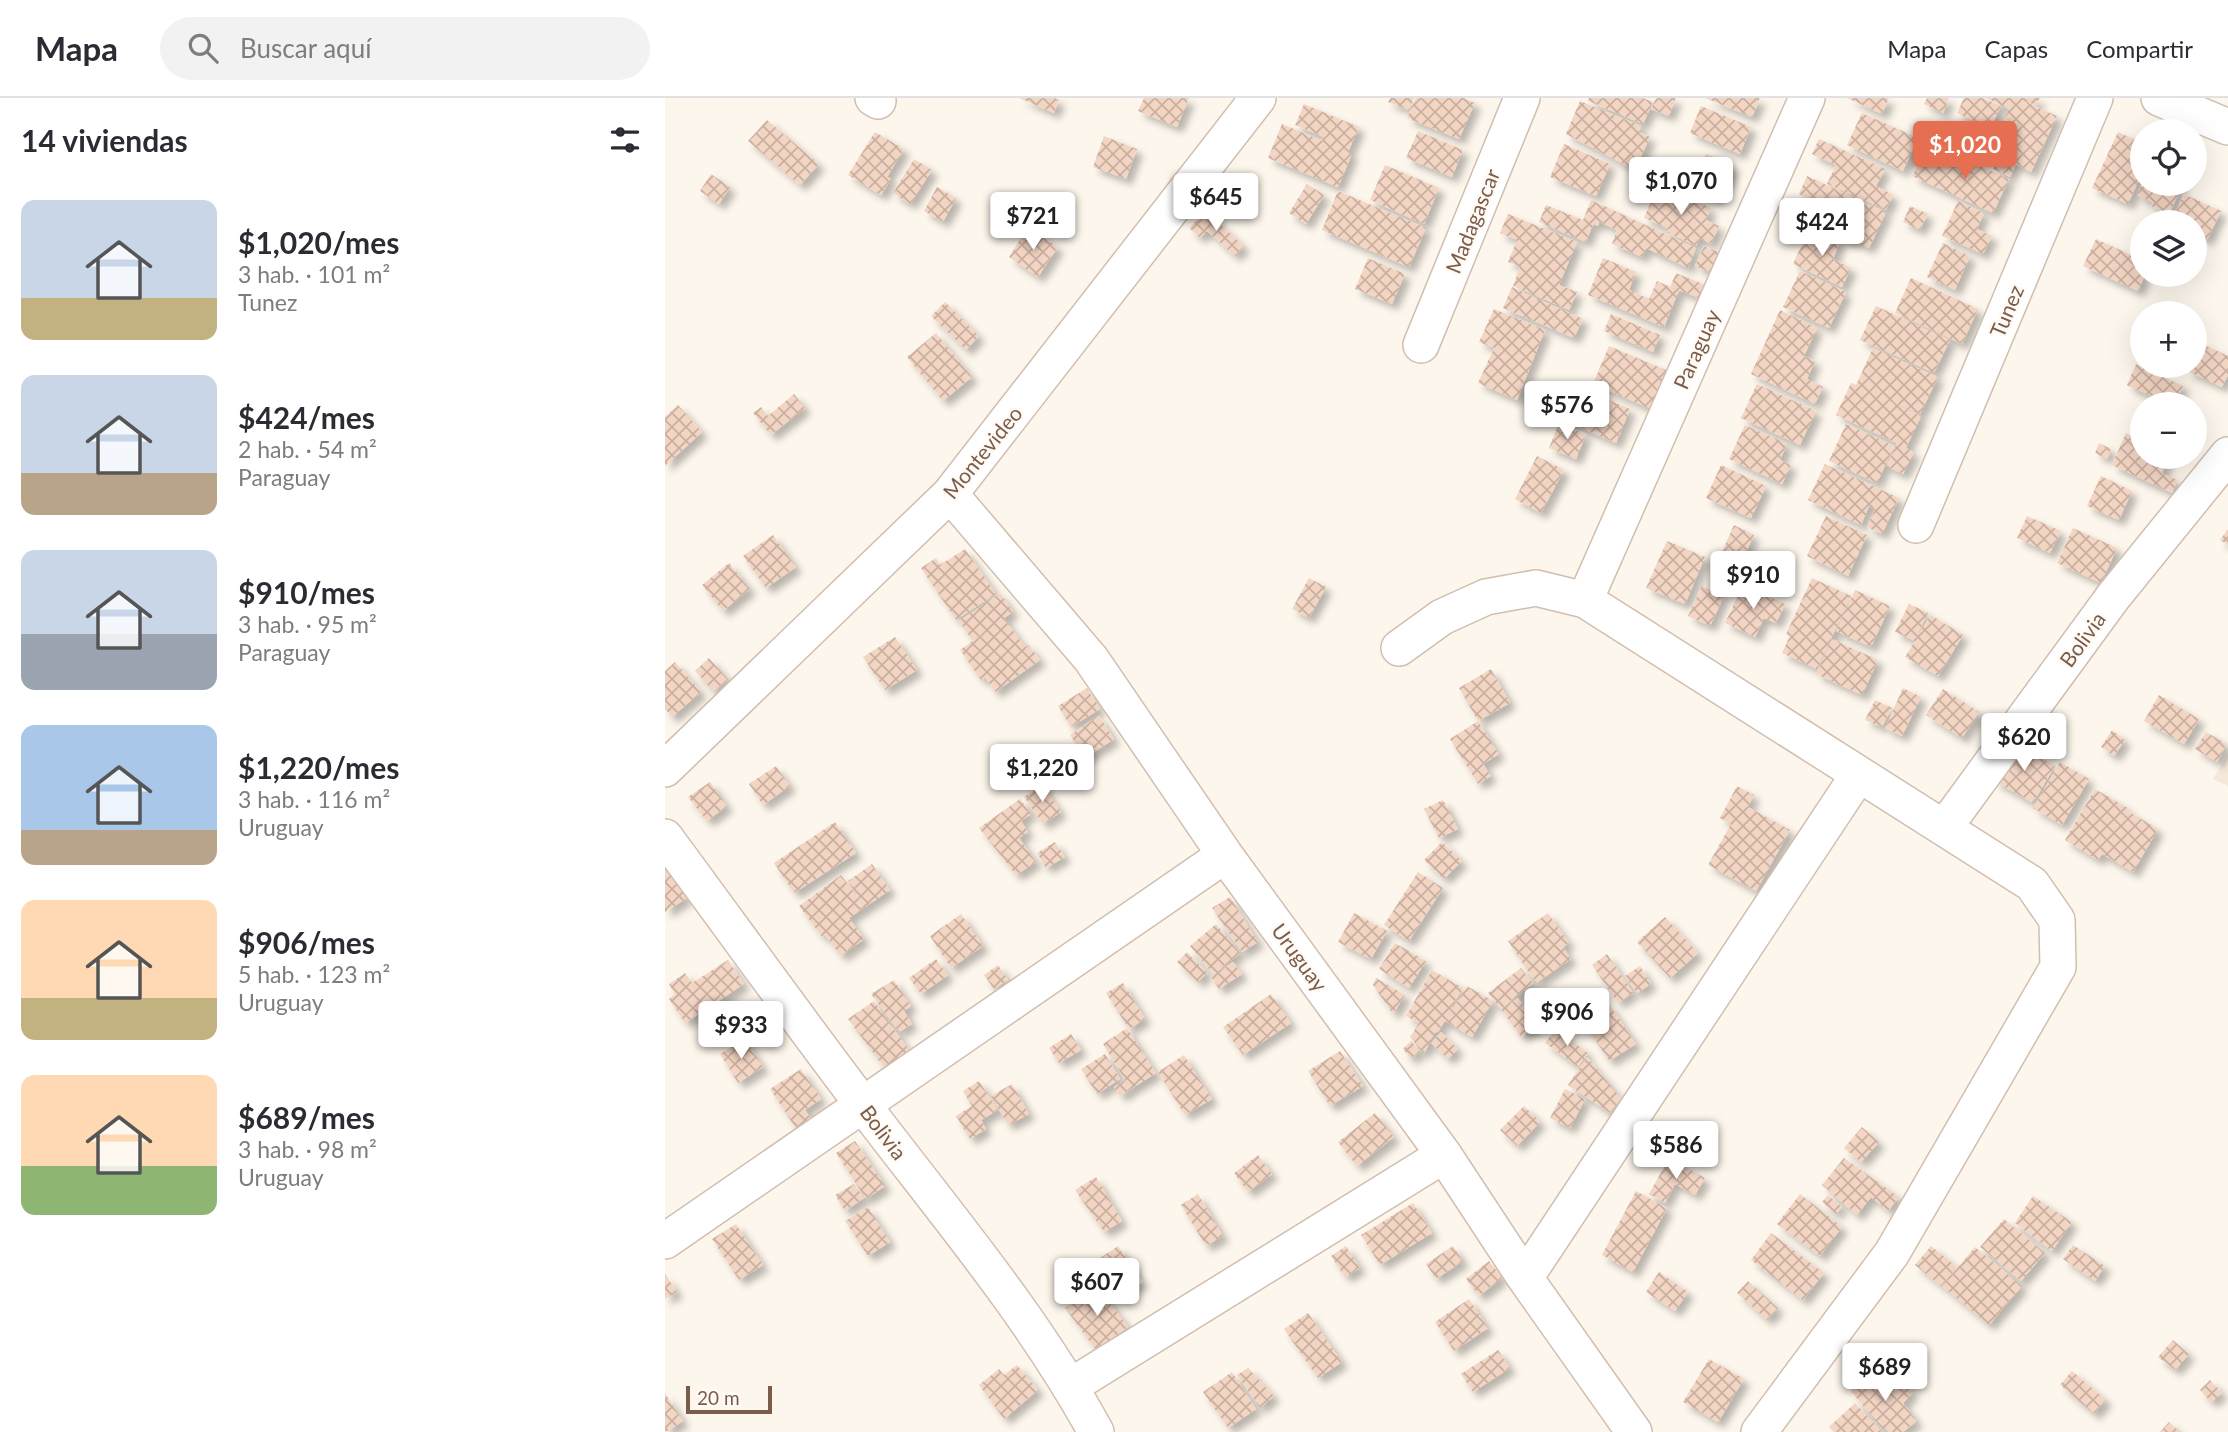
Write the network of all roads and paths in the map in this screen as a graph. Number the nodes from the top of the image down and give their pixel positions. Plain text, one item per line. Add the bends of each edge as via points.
1 (1258, 98) edge
2 (1523, 98) edge
3 (1807, 98) edge
4 (2095, 98) edge
5 (2159, 98) edge
6 (2228, 127) edge
7 (1421, 345) dead end
8 (2228, 454) edge
9 (950, 495) junction
10 (1916, 524) dead end
11 (1585, 600) junction
12 (1399, 648) dead end
13 (665, 769) edge
14 (1859, 774) junction
15 (1944, 828) junction
16 (665, 837) edge
17 (1225, 855) junction
18 (864, 1106) junction
19 (1444, 1155) junction
20 (665, 1241) edge
21 (1525, 1278) junction
22 (1071, 1386) junction
23 (1626, 1429) edge
24 (1096, 1432) edge
25 (1759, 1432) edge

1 - 9 street, Montevideo
2 - 7 street, Madagascar
3 - 11 street, Paraguay
4 - 10 street, Tunez
5 - 6 street
8 - 15 street, Bolivia via 2113,597
9 - 13 street, Montevideo
9 - 17 street, Uruguay via 1091,659
11 - 12 street via 1536,588 1486,597 1442,617
11 - 14 street
14 - 15 street
14 - 21 street
15 - 25 street via 2032,884 2057,920 2058,967 1892,1253
16 - 18 street, Bolivia
17 - 18 street
17 - 19 street, Uruguay
18 - 20 street
18 - 22 street, Bolivia via 1004,1289
19 - 21 street, Uruguay
19 - 22 street
21 - 23 street, Uruguay
22 - 24 street, Bolivia

